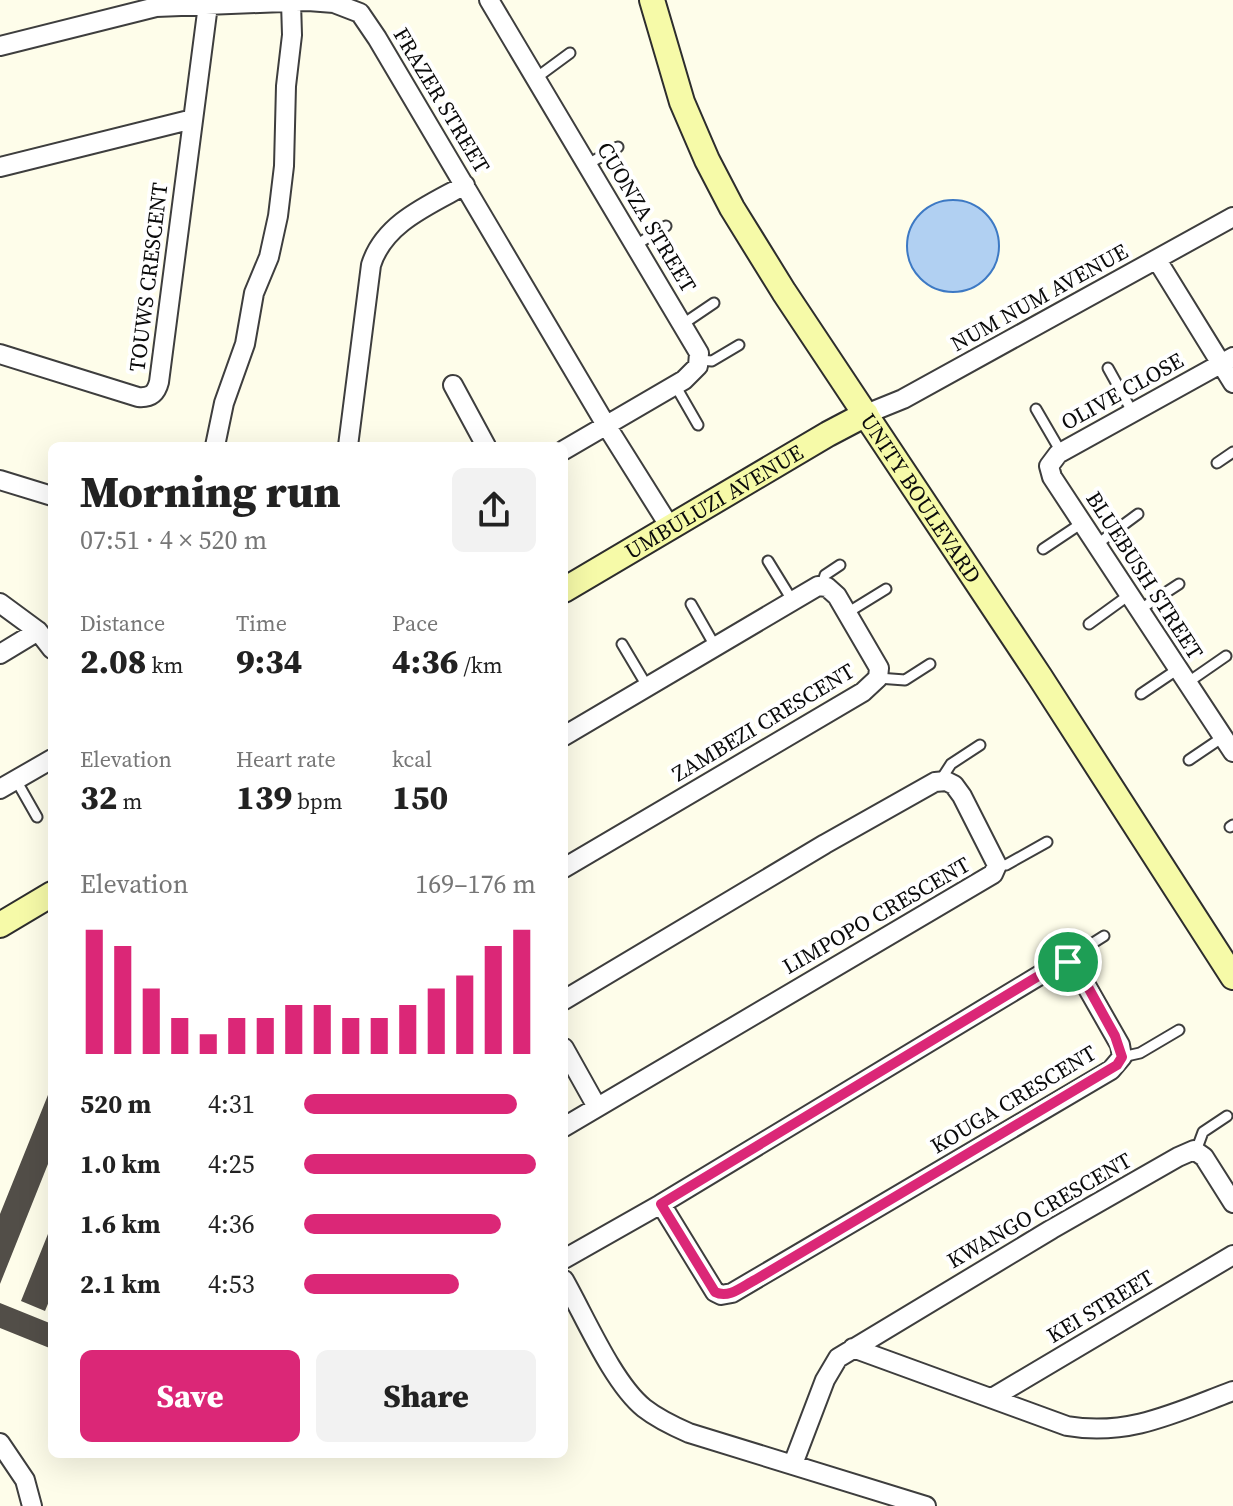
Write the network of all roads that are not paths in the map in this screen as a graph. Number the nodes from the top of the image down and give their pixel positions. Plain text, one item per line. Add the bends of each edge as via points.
1 (489, 0) edge
2 (652, 0) edge
3 (302, 1) edge
4 (208, 5) junction
5 (0, 46) edge
6 (570, 53) dead end
7 (536, 78) junction
8 (193, 119) junction
9 (618, 147) dead end
10 (588, 164) junction
11 (0, 167) edge
12 (465, 185) junction
13 (1233, 217) edge
14 (666, 226) dead end
15 (636, 245) junction
16 (1157, 260) junction
17 (714, 303) dead end
18 (683, 324) junction
19 (739, 345) dead end
20 (0, 354) edge
21 (699, 360) junction
22 (1227, 361) edge
23 (1108, 368) dead end
24 (1233, 383) edge
25 (453, 385) dead end
26 (675, 385) junction
27 (1036, 409) dead end
28 (1133, 413) junction
29 (866, 414) junction
30 (606, 425) junction
31 (698, 425) dead end
32 (216, 442) edge
33 (349, 442) edge
34 (484, 442) edge
35 (568, 448) edge
36 (1233, 452) edge
37 (1056, 458) junction
38 (1217, 463) dead end
39 (0, 480) edge
40 (48, 495) edge
41 (1138, 514) dead end
42 (1082, 523) junction
43 (670, 527) junction
44 (1096, 545) junction
45 (1043, 549) dead end
46 (768, 561) dead end
47 (840, 565) dead end
48 (1179, 584) dead end
49 (822, 585) junction
50 (568, 588) edge
51 (886, 589) dead end
52 (792, 600) junction
53 (0, 603) edge
54 (1134, 603) junction
55 (691, 604) dead end
56 (847, 613) junction
57 (1089, 624) dead end
58 (38, 631) junction
59 (48, 644) edge
60 (622, 644) dead end
61 (715, 646) junction
62 (0, 654) edge
63 (1226, 656) dead end
64 (930, 664) dead end
65 (1182, 676) junction
66 (878, 678) junction
67 (647, 686) junction
68 (1141, 694) dead end
69 (568, 730) edge
70 (980, 745) dead end
71 (1228, 745) edge
72 (1189, 760) dead end
73 (48, 761) edge
74 (940, 781) junction
75 (8, 784) edge
76 (37, 817) dead end
77 (1047, 842) dead end
78 (997, 865) junction
79 (568, 866) edge
80 (48, 896) edge
81 (0, 925) edge
82 (1104, 936) dead end
83 (1072, 963) junction
84 (1233, 977) edge
85 (568, 998) edge
86 (1179, 1030) dead end
87 (568, 1055) edge
88 (1122, 1057) junction
89 (597, 1107) junction
90 (1227, 1116) dead end
91 (568, 1125) edge
92 (1196, 1151) junction
93 (1233, 1203) edge
94 (661, 1204) junction
95 (1233, 1255) edge
96 (568, 1257) edge
97 (568, 1287) edge
98 (853, 1348) junction
99 (1233, 1391) edge
100 (992, 1398) junction
101 (0, 1443) edge
102 (793, 1464) junction
103 (32, 1506) edge
104 (926, 1506) edge

1 - 7 street, CUONZA STREET
2 - 29 street, UNITY BOULEVARD via 682,102 707,160 784,292
3 - 4 street, FRAZER STREET
3 - 12 street, FRAZER STREET via 334,3 360,13
3 - 32 street via 286,86 278,216
4 - 5 street, FRAZER STREET via 156,7
4 - 8 street, TOUWS CRESCENT
6 - 7 lane
7 - 10 street, CUONZA STREET
8 - 11 street
8 - 20 street, TOUWS CRESCENT via 155,393 138,397
9 - 10 lane
10 - 15 street, CUONZA STREET
12 - 30 street, FRAZER STREET
12 - 33 street via 406,219 376,250
13 - 16 street, NUM NUM AVENUE
14 - 15 lane
15 - 18 street, CUONZA STREET
16 - 22 street
16 - 29 street, NUM NUM AVENUE via 903,399
17 - 18 lane
18 - 21 street, CUONZA STREET
19 - 21 lane via 712,361
21 - 26 street via 692,374
22 - 24 street
22 - 28 street, OLIVE CLOSE
23 - 28 lane
25 - 34 street
26 - 30 street
26 - 31 lane
27 - 37 lane
28 - 37 street, OLIVE CLOSE
29 - 43 street, UMBULUZI AVENUE
29 - 84 street, UNITY BOULEVARD
30 - 35 street
30 - 43 street, FRAZER STREET
36 - 38 lane
37 - 42 street, BLUEBUSH STREET via 1052,477
39 - 40 street
41 - 44 lane
42 - 44 street, BLUEBUSH STREET
42 - 45 lane
43 - 50 street, UMBULUZI AVENUE
44 - 54 street, BLUEBUSH STREET
46 - 52 lane
47 - 49 lane via 825,575
48 - 54 lane
49 - 52 street
49 - 56 street, ZAMBEZI CRESCENT via 834,591
51 - 56 lane
52 - 61 street
53 - 58 street
54 - 57 lane
54 - 65 street, BLUEBUSH STREET
55 - 61 lane
56 - 66 street, ZAMBEZI CRESCENT via 877,663
58 - 59 street
58 - 62 street
60 - 67 lane
61 - 67 street
63 - 65 lane
64 - 66 lane via 905,680
65 - 68 lane
65 - 71 street, BLUEBUSH STREET
66 - 79 street, ZAMBEZI CRESCENT via 863,692
67 - 69 street
70 - 74 lane via 951,764
71 - 72 lane
73 - 75 street
74 - 78 street, LIMPOPO CRESCENT via 959,791
74 - 85 street
75 - 76 lane
77 - 78 lane
78 - 89 street, LIMPOPO CRESCENT via 993,874
80 - 81 street
82 - 83 lane via 1077,953
83 - 88 street, KOUGA CRESCENT
83 - 94 street via 1060,963
86 - 88 lane via 1140,1053
87 - 89 street
88 - 94 street, KOUGA CRESCENT via 1111,1070 732,1293 715,1292
89 - 91 street, LIMPOPO CRESCENT
90 - 92 lane via 1203,1132
92 - 93 street
92 - 98 street, KWANGO CRESCENT via 1090,1207
94 - 96 street
95 - 100 street, KEI STREET
97 - 102 street via 621,1381 643,1407 689,1433
98 - 100 street
98 - 102 street, KWANGO CRESCENT via 832,1364
99 - 100 street via 1140,1425 1111,1430 1067,1426
101 - 103 street via 25,1480
102 - 104 street

